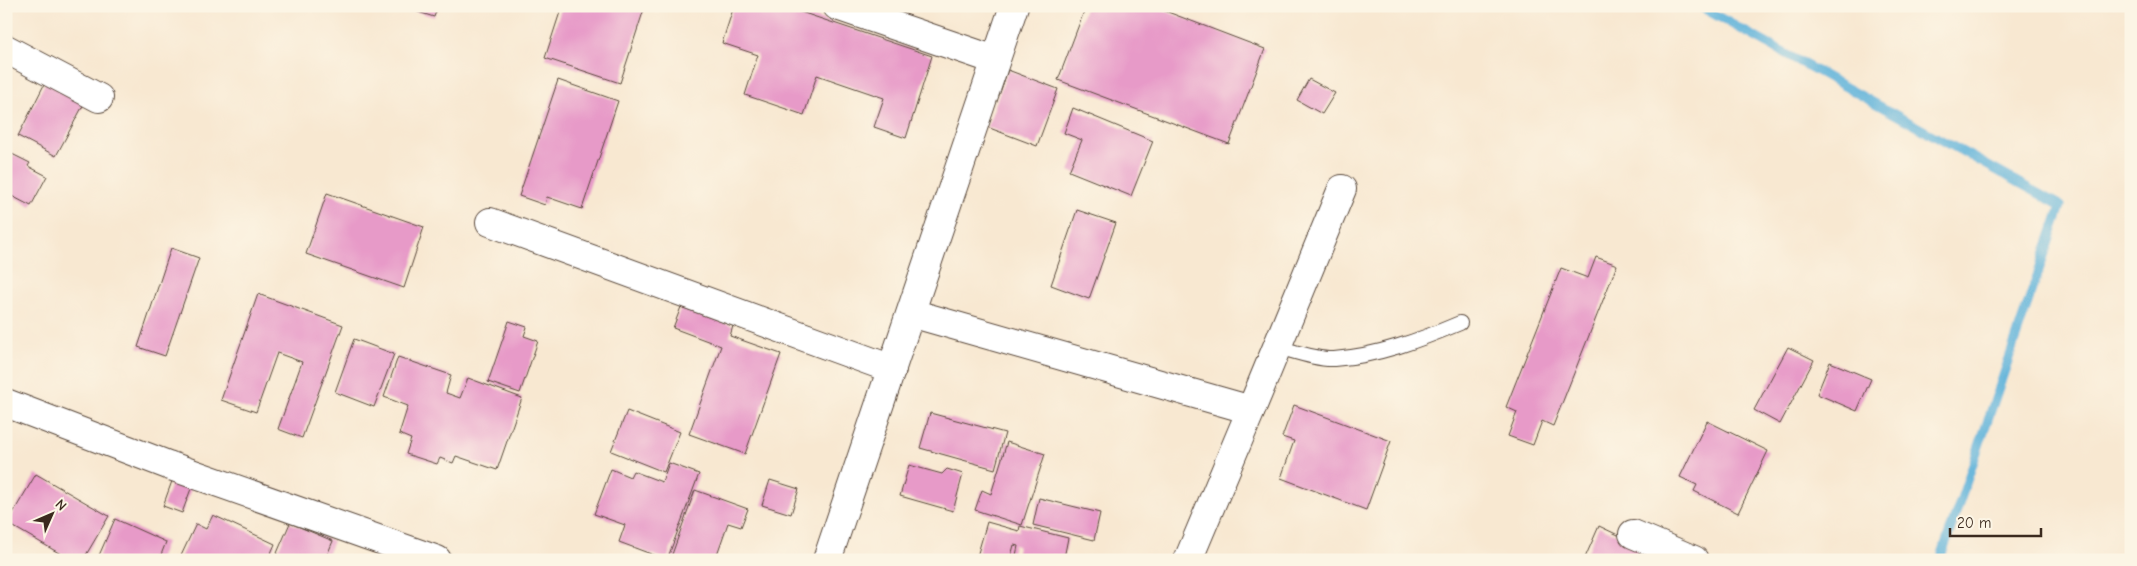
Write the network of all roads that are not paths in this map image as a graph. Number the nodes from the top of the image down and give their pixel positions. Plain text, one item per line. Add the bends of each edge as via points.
1 (837, 6) edge
2 (1014, 6) edge
3 (6, 49) edge
4 (995, 60) junction
5 (99, 98) dead end
6 (1342, 189) dead end
7 (490, 222) dead end
8 (911, 313) junction
9 (1460, 323) dead end
10 (1277, 348) junction
11 (892, 369) junction
12 (6, 402) edge
13 (1251, 410) junction
14 (1633, 534) dead end
15 (437, 560) edge
16 (827, 560) edge
17 (1188, 560) edge
18 (1694, 560) edge

1 - 4 street
2 - 4 street
3 - 5 street
4 - 8 street
6 - 10 street
7 - 11 street
8 - 11 street
8 - 13 street
9 - 10 lane via 1384,350 1332,359
10 - 13 street
11 - 16 street
12 - 15 street via 168,465
13 - 17 street
14 - 18 street

